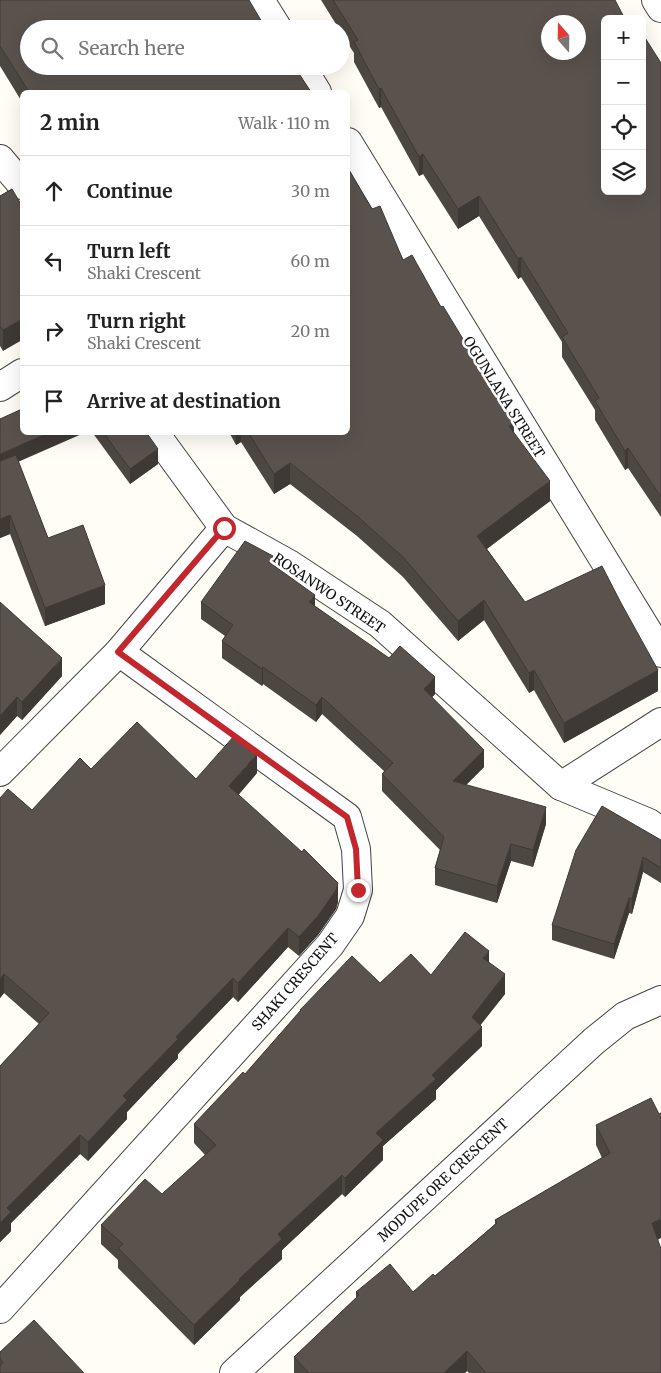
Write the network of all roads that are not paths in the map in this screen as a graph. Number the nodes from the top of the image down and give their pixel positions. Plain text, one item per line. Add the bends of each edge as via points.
1 (260, 0) edge
2 (656, 0) edge
3 (661, 8) edge
4 (272, 20) edge
5 (307, 75) edge
6 (316, 90) edge
7 (350, 145) edge
8 (0, 159) edge
9 (20, 182) edge
10 (20, 374) edge
11 (0, 387) edge
12 (156, 435) edge
13 (224, 528) junction
14 (118, 652) junction
15 (661, 653) edge
16 (661, 722) edge
17 (0, 772) edge
18 (561, 786) junction
19 (661, 832) edge
20 (661, 1000) edge
21 (0, 1308) edge
22 (234, 1373) edge

1 - 4 street
2 - 3 street
5 - 6 street
7 - 15 street, OGUNLANA STREET
8 - 9 street
10 - 11 street
12 - 13 street, ROSANWO STREET
13 - 14 street
13 - 18 street, ROSANWO STREET via 289,564 380,624
14 - 17 street
14 - 21 street, SHAKI CRESCENT via 347,817 356,849 358,890 350,916 330,945
16 - 18 street
18 - 19 street, ROSANWO STREET via 649,823
20 - 22 street, MODUPE ORE CRESCENT via 625,1016 594,1041

